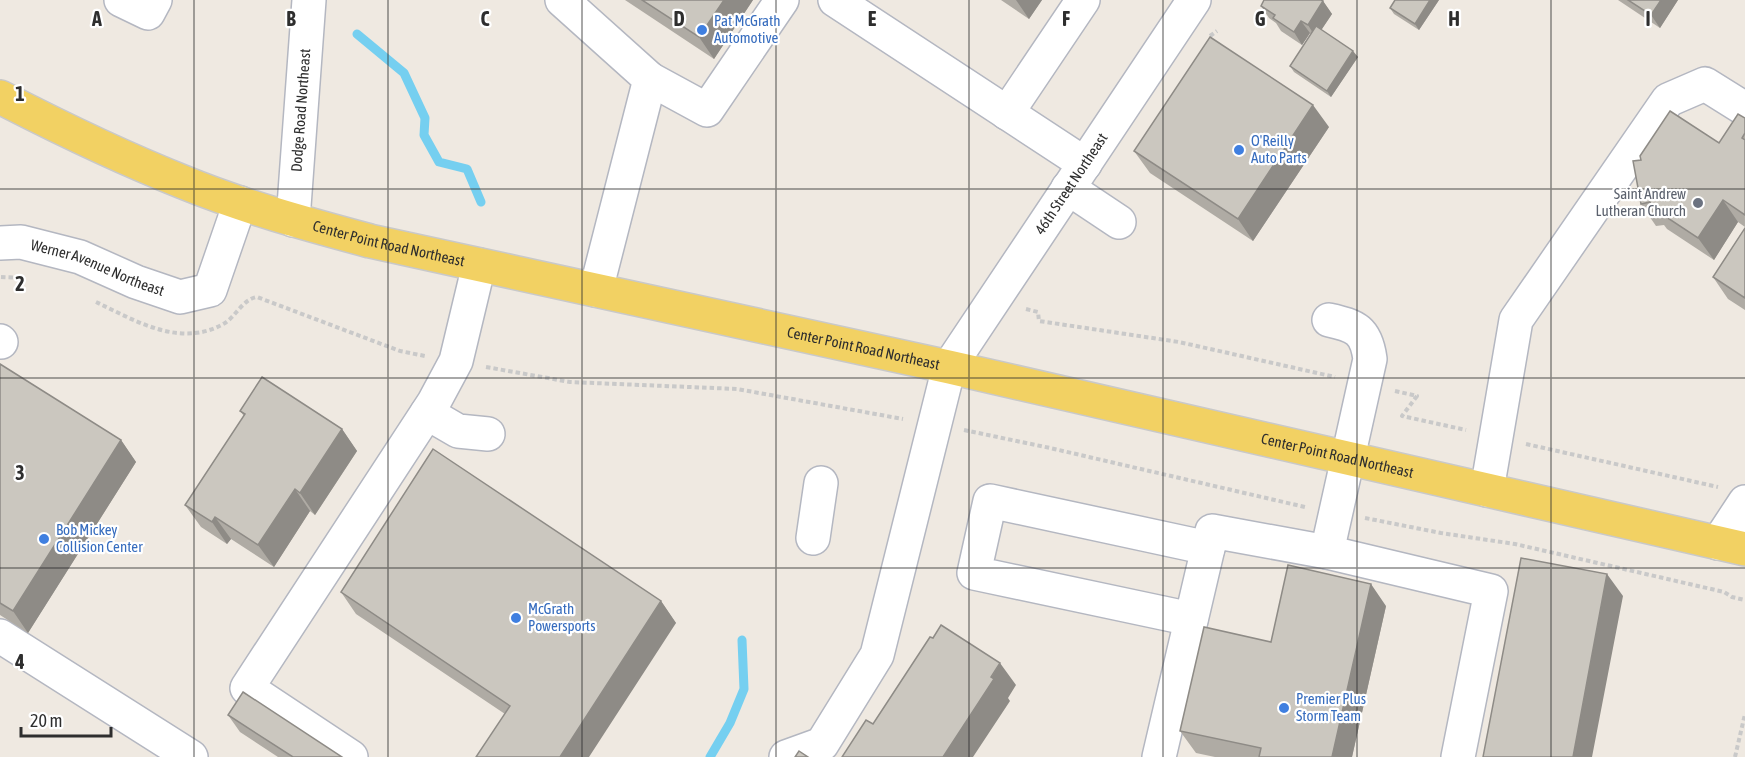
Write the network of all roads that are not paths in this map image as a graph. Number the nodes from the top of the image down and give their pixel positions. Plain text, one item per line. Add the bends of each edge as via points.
1 (121, 0) edge
2 (155, 0) edge
3 (309, 0) edge
4 (562, 0) edge
5 (782, 0) edge
6 (836, 0) edge
7 (1083, 0) edge
8 (1194, 0) edge
9 (650, 79) junction
10 (0, 97) edge
11 (1745, 109) edge
12 (1007, 113) junction
13 (1076, 176) junction
14 (240, 203) junction
15 (293, 220) junction
16 (1119, 222) dead end
17 (0, 243) edge
18 (479, 265) junction
19 (596, 290) junction
20 (1329, 320) dead end
21 (949, 367) junction
22 (427, 413) junction
23 (488, 434) dead end
24 (1347, 459) junction
25 (821, 483) dead end
26 (1487, 490) junction
27 (1745, 502) edge
28 (813, 538) dead end
29 (1732, 546) edge
30 (1208, 548) junction
31 (1327, 552) junction
32 (1191, 619) junction
33 (0, 636) edge
34 (823, 750) edge
35 (191, 757) edge
36 (351, 757) edge
37 (786, 757) edge
38 (1159, 757) edge
39 (1458, 757) edge

1 - 2 street via 148,13
3 - 15 street, Dodge Road Northeast
4 - 9 street
5 - 9 street via 707,110
6 - 12 street
7 - 12 street
8 - 13 street, 46th Street Northeast
9 - 19 street
10 - 14 main road, Center Point Road Northeast via 86,141
11 - 26 street via 1705,84 1668,100 1516,320
12 - 13 street
13 - 16 street
13 - 21 street, 46th Street Northeast
14 - 15 main road, Center Point Road Northeast
14 - 17 street, Werner Avenue Northeast via 210,290 180,297 80,257 21,242
15 - 18 main road, Center Point Road Northeast
18 - 19 main road, Center Point Road Northeast
18 - 22 street via 456,361
19 - 21 main road, Center Point Road Northeast
20 - 24 street via 1350,325 1362,333 1370,359
21 - 24 main road, Center Point Road Northeast
21 - 34 street, 46th Street Northeast via 878,655
22 - 23 street via 458,431
22 - 36 street via 247,688
24 - 26 main road, Center Point Road Northeast
24 - 31 street
25 - 28 street
26 - 29 main road, Center Point Road Northeast
27 - 29 street
30 - 31 street via 1212,531
30 - 32 street
30 - 32 street via 990,501 974,573
31 - 39 street via 1491,591
32 - 38 street
33 - 35 street
34 - 37 street

